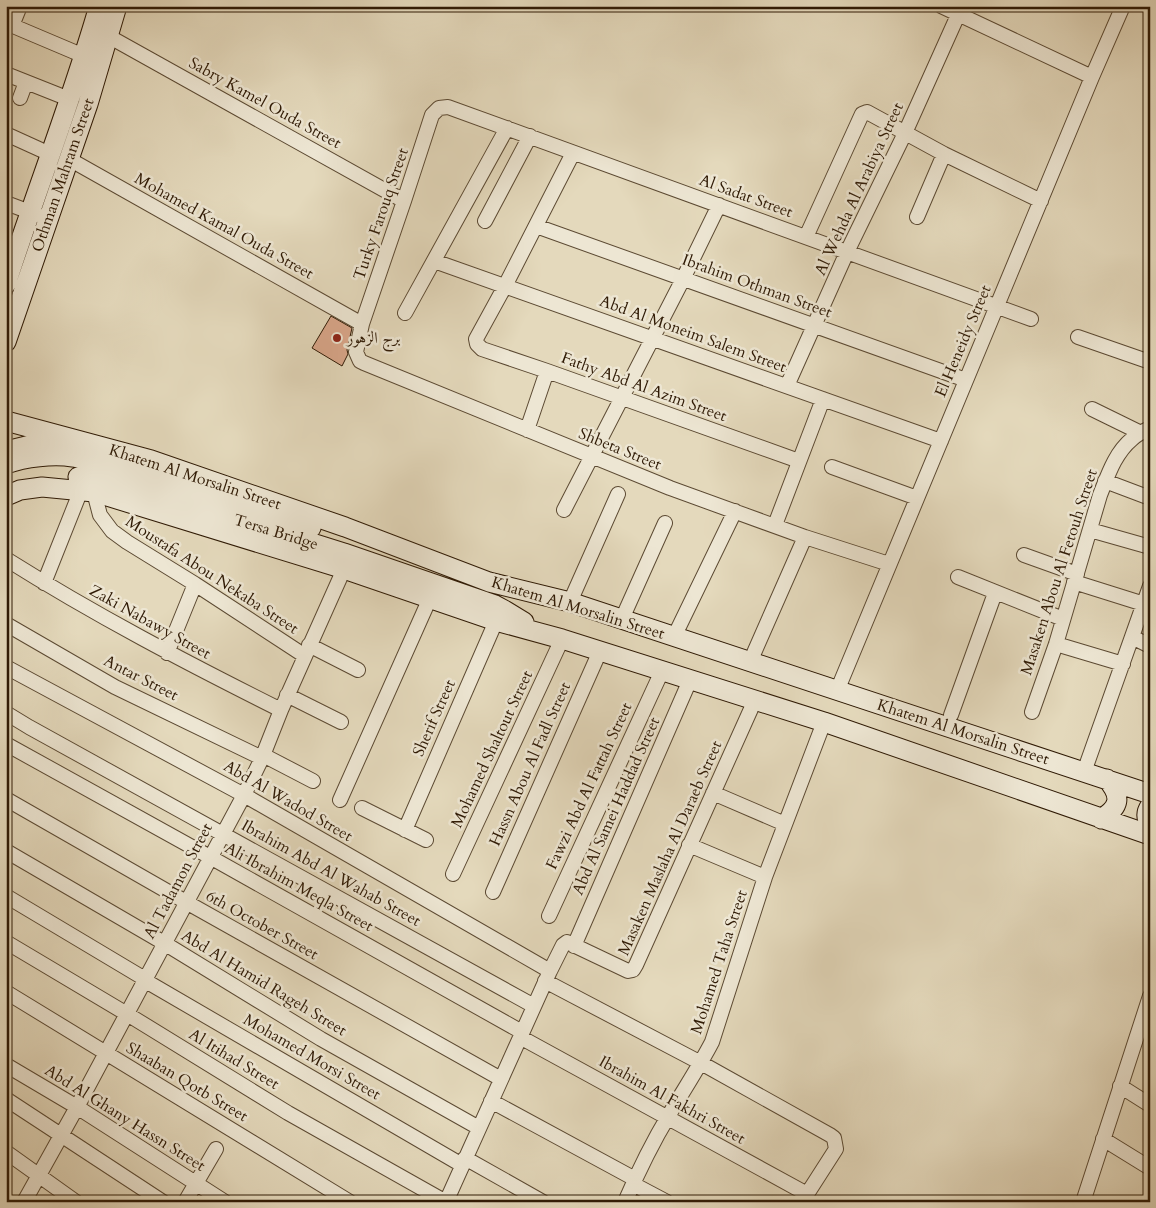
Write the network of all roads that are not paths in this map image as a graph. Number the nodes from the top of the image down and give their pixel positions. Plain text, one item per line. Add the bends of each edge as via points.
1 (20, 6) edge
2 (99, 6) edge
3 (117, 6) edge
4 (941, 6) edge
5 (1123, 6) edge
6 (960, 10) edge
7 (9, 24) edge
8 (108, 36) junction
9 (84, 56) junction
10 (6, 74) edge
11 (1092, 77) junction
12 (26, 82) junction
13 (20, 98) dead end
14 (69, 99) junction
15 (448, 107) joint
16 (507, 128) junction
17 (905, 133) junction
18 (6, 134) edge
19 (530, 136) junction
20 (573, 152) junction
21 (50, 154) junction
22 (944, 154) junction
23 (70, 159) junction
24 (404, 201) junction
25 (1040, 201) junction
26 (6, 202) edge
27 (719, 205) junction
28 (30, 212) junction
29 (917, 217) dead end
30 (48, 219) junction
31 (485, 221) dead end
32 (536, 226) junction
33 (806, 237) junction
34 (848, 252) junction
35 (434, 261) junction
36 (8, 273) edge
37 (684, 279) junction
38 (505, 286) junction
39 (997, 306) junction
40 (406, 313) dead end
41 (1031, 319) dead end
42 (362, 324) junction
43 (814, 326) junction
44 (1078, 337) dead end
45 (653, 339) junction
46 (6, 342) edge
47 (357, 343) joint
48 (1150, 362) edge
49 (547, 370) junction
50 (966, 380) junction
51 (787, 386) junction
52 (622, 398) junction
53 (823, 399) junction
54 (1092, 409) dead end
55 (6, 421) edge
56 (527, 430) junction
57 (1145, 431) edge
58 (62, 437) junction
59 (941, 441) junction
60 (6, 451) edge
61 (592, 457) junction
62 (799, 461) junction
63 (6, 464) edge
64 (832, 467) dead end
65 (1106, 481) junction
66 (6, 486) edge
67 (82, 486) junction
68 (618, 494) dead end
69 (6, 496) edge
70 (917, 498) junction
71 (1150, 498) edge
72 (564, 510) dead end
73 (735, 511) junction
74 (665, 523) dead end
75 (775, 525) junction
76 (1090, 530) junction
77 (805, 537) junction
78 (1150, 547) edge
79 (1024, 555) dead end
80 (6, 559) edge
81 (889, 564) junction
82 (344, 569) junction
83 (958, 577) dead end
84 (1076, 578) junction
85 (489, 582) junction
86 (44, 583) junction
87 (195, 584) junction
88 (1150, 586) edge
89 (995, 593) junction
90 (430, 598) junction
91 (570, 602) junction
92 (1144, 604) junction
93 (1063, 619) junction
94 (622, 620) junction
95 (496, 621) junction
96 (6, 624) edge
97 (535, 632) junction
98 (674, 637) junction
99 (1132, 637) junction
100 (562, 639) junction
101 (1056, 644) junction
102 (1150, 646) edge
103 (307, 651) junction
104 (600, 651) junction
105 (167, 653) junction
106 (750, 662) junction
107 (1123, 664) junction
108 (6, 667) edge
109 (358, 670) dead end
110 (662, 671) junction
111 (690, 680) junction
112 (837, 691) junction
113 (287, 695) junction
114 (755, 700) junction
115 (280, 710) junction
116 (1032, 712) dead end
117 (6, 713) edge
118 (951, 716) dead end
119 (341, 722) dead end
120 (824, 722) junction
121 (6, 744) edge
122 (263, 756) junction
123 (1084, 772) junction
124 (1107, 779) junction
125 (313, 781) dead end
126 (713, 793) junction
127 (1150, 794) edge
128 (244, 795) junction
129 (6, 799) edge
130 (340, 800) dead end
131 (1150, 806) edge
132 (362, 808) dead end
133 (1101, 819) junction
134 (785, 824) junction
135 (1150, 824) edge
136 (405, 830) junction
137 (223, 833) junction
138 (1150, 835) edge
139 (426, 840) dead end
140 (690, 845) junction
141 (6, 851) edge
142 (210, 857) junction
143 (453, 874) dead end
144 (765, 877) junction
145 (493, 892) dead end
146 (6, 896) edge
147 (186, 902) junction
148 (549, 916) dead end
149 (6, 942) edge
150 (164, 943) junction
151 (570, 944) junction
152 (548, 976) junction
153 (145, 980) junction
154 (6, 992) edge
155 (1150, 996) edge
156 (534, 1006) junction
157 (127, 1014) junction
158 (1145, 1027) edge
159 (521, 1035) junction
160 (106, 1053) junction
161 (701, 1063) junction
162 (6, 1065) edge
163 (501, 1079) junction
164 (1120, 1086) junction
165 (6, 1099) edge
166 (491, 1101) junction
167 (1150, 1105) edge
168 (77, 1107) junction
169 (668, 1117) junction
170 (479, 1128) junction
171 (61, 1135) junction
172 (1103, 1139) junction
173 (216, 1149) dead end
174 (6, 1152) edge
175 (464, 1161) junction
176 (1150, 1168) edge
177 (39, 1175) junction
178 (634, 1181) junction
179 (196, 1183) junction
180 (804, 1198) edge
181 (24, 1202) edge
182 (76, 1202) edge
183 (164, 1202) edge
184 (185, 1202) edge
185 (225, 1202) edge
186 (350, 1202) edge
187 (446, 1202) edge
188 (543, 1202) edge
189 (625, 1202) edge
190 (667, 1202) edge
191 (1083, 1202) edge

1 - 7 street
2 - 9 main road, Othman Mahram Street
3 - 8 main road, Othman Mahram Street
4 - 6 street
5 - 11 street, El Heneidy Street
6 - 11 street
6 - 17 street, Al Wehda Al Arabiya Street
7 - 9 street
8 - 23 main road, Othman Mahram Street
8 - 24 street, Sabry Kamel Ouda Street
9 - 14 main road, Othman Mahram Street
10 - 12 street
11 - 25 street, El Heneidy Street
12 - 13 street
12 - 14 street
14 - 21 main road, Othman Mahram Street
15 - 16 street, Al Sadat Street
15 - 24 street, Turky Farouq Street via 439,108 432,115
16 - 19 street, Al Sadat Street
16 - 35 street
17 - 22 street
17 - 33 street via 867,112 862,114
17 - 34 street, Al Wehda Al Arabiya Street
18 - 21 street
19 - 20 street, Al Sadat Street
19 - 31 street
20 - 27 street, Al Sadat Street
20 - 32 street
21 - 28 main road, Othman Mahram Street
22 - 25 street
22 - 29 street
23 - 30 main road, Othman Mahram Street
23 - 42 street, Mohamed Kamal Ouda Street
24 - 42 street, Turky Farouq Street
25 - 39 street, El Heneidy Street
26 - 28 street
27 - 33 street, Al Sadat Street
27 - 37 street
28 - 30 street
28 - 36 main road, Othman Mahram Street
30 - 46 main road, Othman Mahram Street
32 - 37 street, Ibrahim Othman Street
32 - 38 street
33 - 34 street, Al Sadat Street
34 - 39 street, Al Sadat Street
34 - 43 street, Al Wehda Al Arabiya Street
35 - 38 street, Abd Al Moneim Salem Street
35 - 40 street
37 - 43 street, Ibrahim Othman Street
37 - 45 street
38 - 45 street, Abd Al Moneim Salem Street
38 - 49 street, Fathy Abd Al Azim Street via 476,339 477,344
39 - 41 street, Al Sadat Street
39 - 50 street, El Heneidy Street
42 - 47 street, Turky Farouq Street
43 - 50 street, Ibrahim Othman Street
43 - 51 street, Al Wehda Al Arabiya Street
44 - 48 street
45 - 51 street, Abd Al Moneim Salem Street
45 - 52 street
47 - 56 street, Shbeta Street via 356,352 364,364
49 - 52 street, Fathy Abd Al Azim Street
49 - 56 street
50 - 59 street, El Heneidy Street
51 - 53 street, Abd Al Moneim Salem Street
52 - 61 street
52 - 62 street, Fathy Abd Al Azim Street
53 - 59 street, Abd Al Moneim Salem Street
53 - 62 street
54 - 57 street
55 - 58 main road, Khatem Al Morsalin Street
56 - 61 street, Shbeta Street
57 - 65 street, Masaken Abou Al Fetouh Street via 1133,438 1119,454
58 - 60 main road
58 - 85 main road, Khatem Al Morsalin Street via 161,463 345,527
59 - 70 street, El Heneidy Street
61 - 72 street
61 - 73 street, Shbeta Street
62 - 75 street
63 - 85 main road, Tersa Bridge via 39,457 71,457 96,462
64 - 70 street
65 - 71 street
65 - 76 street, Masaken Abou Al Fetouh Street
66 - 67 main road, Tersa Bridge via 18,480 44,476
67 - 69 main road via 42,487
67 - 82 main road
67 - 86 street
67 - 87 street, Moustafa Abou Nekaba Street via 112,531
67 - 97 main road, Tersa Bridge via 104,481 344,553 495,606
68 - 91 street
70 - 81 street, El Heneidy Street
73 - 75 street, Shbeta Street
73 - 98 street
74 - 94 street
75 - 77 street, Shbeta Street
76 - 78 street
76 - 84 street, Masaken Abou Al Fetouh Street
77 - 81 street, Shbeta Street
77 - 106 street
79 - 84 street
80 - 86 street, Zaki Nabawy Street
81 - 112 street, El Heneidy Street
82 - 90 main road
82 - 103 street, Al Tadamon Street
83 - 89 street
84 - 92 street
84 - 93 street, Masaken Abou Al Fetouh Street
85 - 91 main road, Khatem Al Morsalin Street
86 - 105 street, Zaki Nabawy Street
87 - 103 street, Moustafa Abou Nekaba Street
87 - 105 street
88 - 92 street
89 - 93 street
89 - 118 street
90 - 95 main road
90 - 130 street
91 - 94 main road, Khatem Al Morsalin Street
92 - 99 street
93 - 101 street, Masaken Abou Al Fetouh Street
94 - 98 main road, Khatem Al Morsalin Street
95 - 97 main road
95 - 136 street, Sherif Street
96 - 122 street, Antar Street via 115,686
97 - 100 main road
98 - 106 main road, Khatem Al Morsalin Street
99 - 102 street
99 - 107 street
100 - 104 main road
100 - 143 street, Mohamed Shaltout Street
101 - 107 street
101 - 116 street, Masaken Abou Al Fetouh Street
103 - 109 street, Moustafa Abou Nekaba Street
103 - 113 street, Al Tadamon Street
104 - 110 main road
104 - 145 street, Hassn Abou Al Fadl Street
105 - 115 street, Zaki Nabawy Street
106 - 112 main road, Khatem Al Morsalin Street
107 - 123 street
108 - 128 street, Abd Al Wadod Street
110 - 111 main road
110 - 148 street, Fawzi Abd Al Fattah Street
111 - 114 main road
111 - 151 street, Abd Al Samei Haddad Street
112 - 123 main road, Khatem Al Morsalin Street
113 - 115 street, Al Tadamon Street
113 - 119 street
114 - 120 main road
114 - 126 street, Masaken Maslaha Al Daraeb Street
115 - 122 street, Al Tadamon Street
117 - 137 street, Ibrahim Abd Al Wahab Street
120 - 133 main road
120 - 134 street, Mohamed Taha Street
121 - 142 street, Ali Ibrahim Meqla Street
122 - 125 street, Antar Street
122 - 128 street, Al Tadamon Street
123 - 124 main road, Khatem Al Morsalin Street
124 - 127 main road, Khatem Al Morsalin Street
124 - 133 main road via 1117,798 1113,809
126 - 134 street
126 - 140 street, Masaken Maslaha Al Daraeb Street
128 - 137 street, Al Tadamon Street
128 - 152 street, Abd Al Wadod Street
129 - 147 street, 6th October Street
131 - 135 main road via 1146,816
132 - 136 street
133 - 138 main road
134 - 144 street, Mohamed Taha Street
136 - 139 street
137 - 142 street, Al Tadamon Street
137 - 156 street, Ibrahim Abd Al Wahab Street
140 - 144 street
140 - 151 street, Masaken Maslaha Al Daraeb Street via 633,970 628,971
141 - 150 street, Abd Al Hamid Rageh Street
142 - 147 street, Al Tadamon Street
142 - 159 street, Ali Ibrahim Meqla Street
144 - 161 street, Mohamed Taha Street via 712,1042
146 - 153 street, Mohamed Morsi Street
147 - 150 street, Al Tadamon Street
147 - 163 street, 6th October Street
149 - 157 street, Al Itihad Street
150 - 153 street, Al Tadamon Street
150 - 170 street, Abd Al Hamid Rageh Street via 321,1039
151 - 152 street, Abd Al Samei Haddad Street via 563,945
152 - 156 street, Abd Al Samei Haddad Street
152 - 161 street, Abd Al Wadod Street
153 - 157 street, Al Tadamon Street
153 - 175 street, Mohamed Morsi Street
154 - 160 street, Shaaban Qotb Street
155 - 158 street
156 - 159 street, Abd Al Samei Haddad Street
157 - 160 street, Al Tadamon Street
157 - 187 street, Al Itihad Street via 288,1113
158 - 164 street
159 - 163 street, Abd Al Samei Haddad Street
159 - 169 street, Ibrahim Al Fakhri Street
160 - 168 street, Al Tadamon Street
160 - 186 street, Shaaban Qotb Street
161 - 169 street, Mohamed Taha Street
161 - 180 street, Abd Al Wadod Street via 834,1138 836,1149
162 - 168 street, Abd Al Ghany Hassn Street
163 - 166 street, Abd Al Samei Haddad Street
164 - 167 street
164 - 172 street
165 - 171 street
166 - 170 street, Abd Al Samei Haddad Street
166 - 178 street
168 - 171 street, Al Tadamon Street
168 - 179 street, Abd Al Ghany Hassn Street
169 - 178 street, Mohamed Taha Street
169 - 180 street, Ibrahim Al Fakhri Street
170 - 175 street, Abd Al Samei Haddad Street
171 - 177 street, Al Tadamon Street
171 - 183 street
172 - 176 street
172 - 191 street
173 - 179 street
174 - 177 street
175 - 187 street, Abd Al Samei Haddad Street
175 - 188 street, Mohamed Morsi Street
177 - 181 street, Al Tadamon Street
177 - 182 street
178 - 189 street, Mohamed Taha Street
178 - 190 street
179 - 184 street
179 - 185 street, Abd Al Ghany Hassn Street

